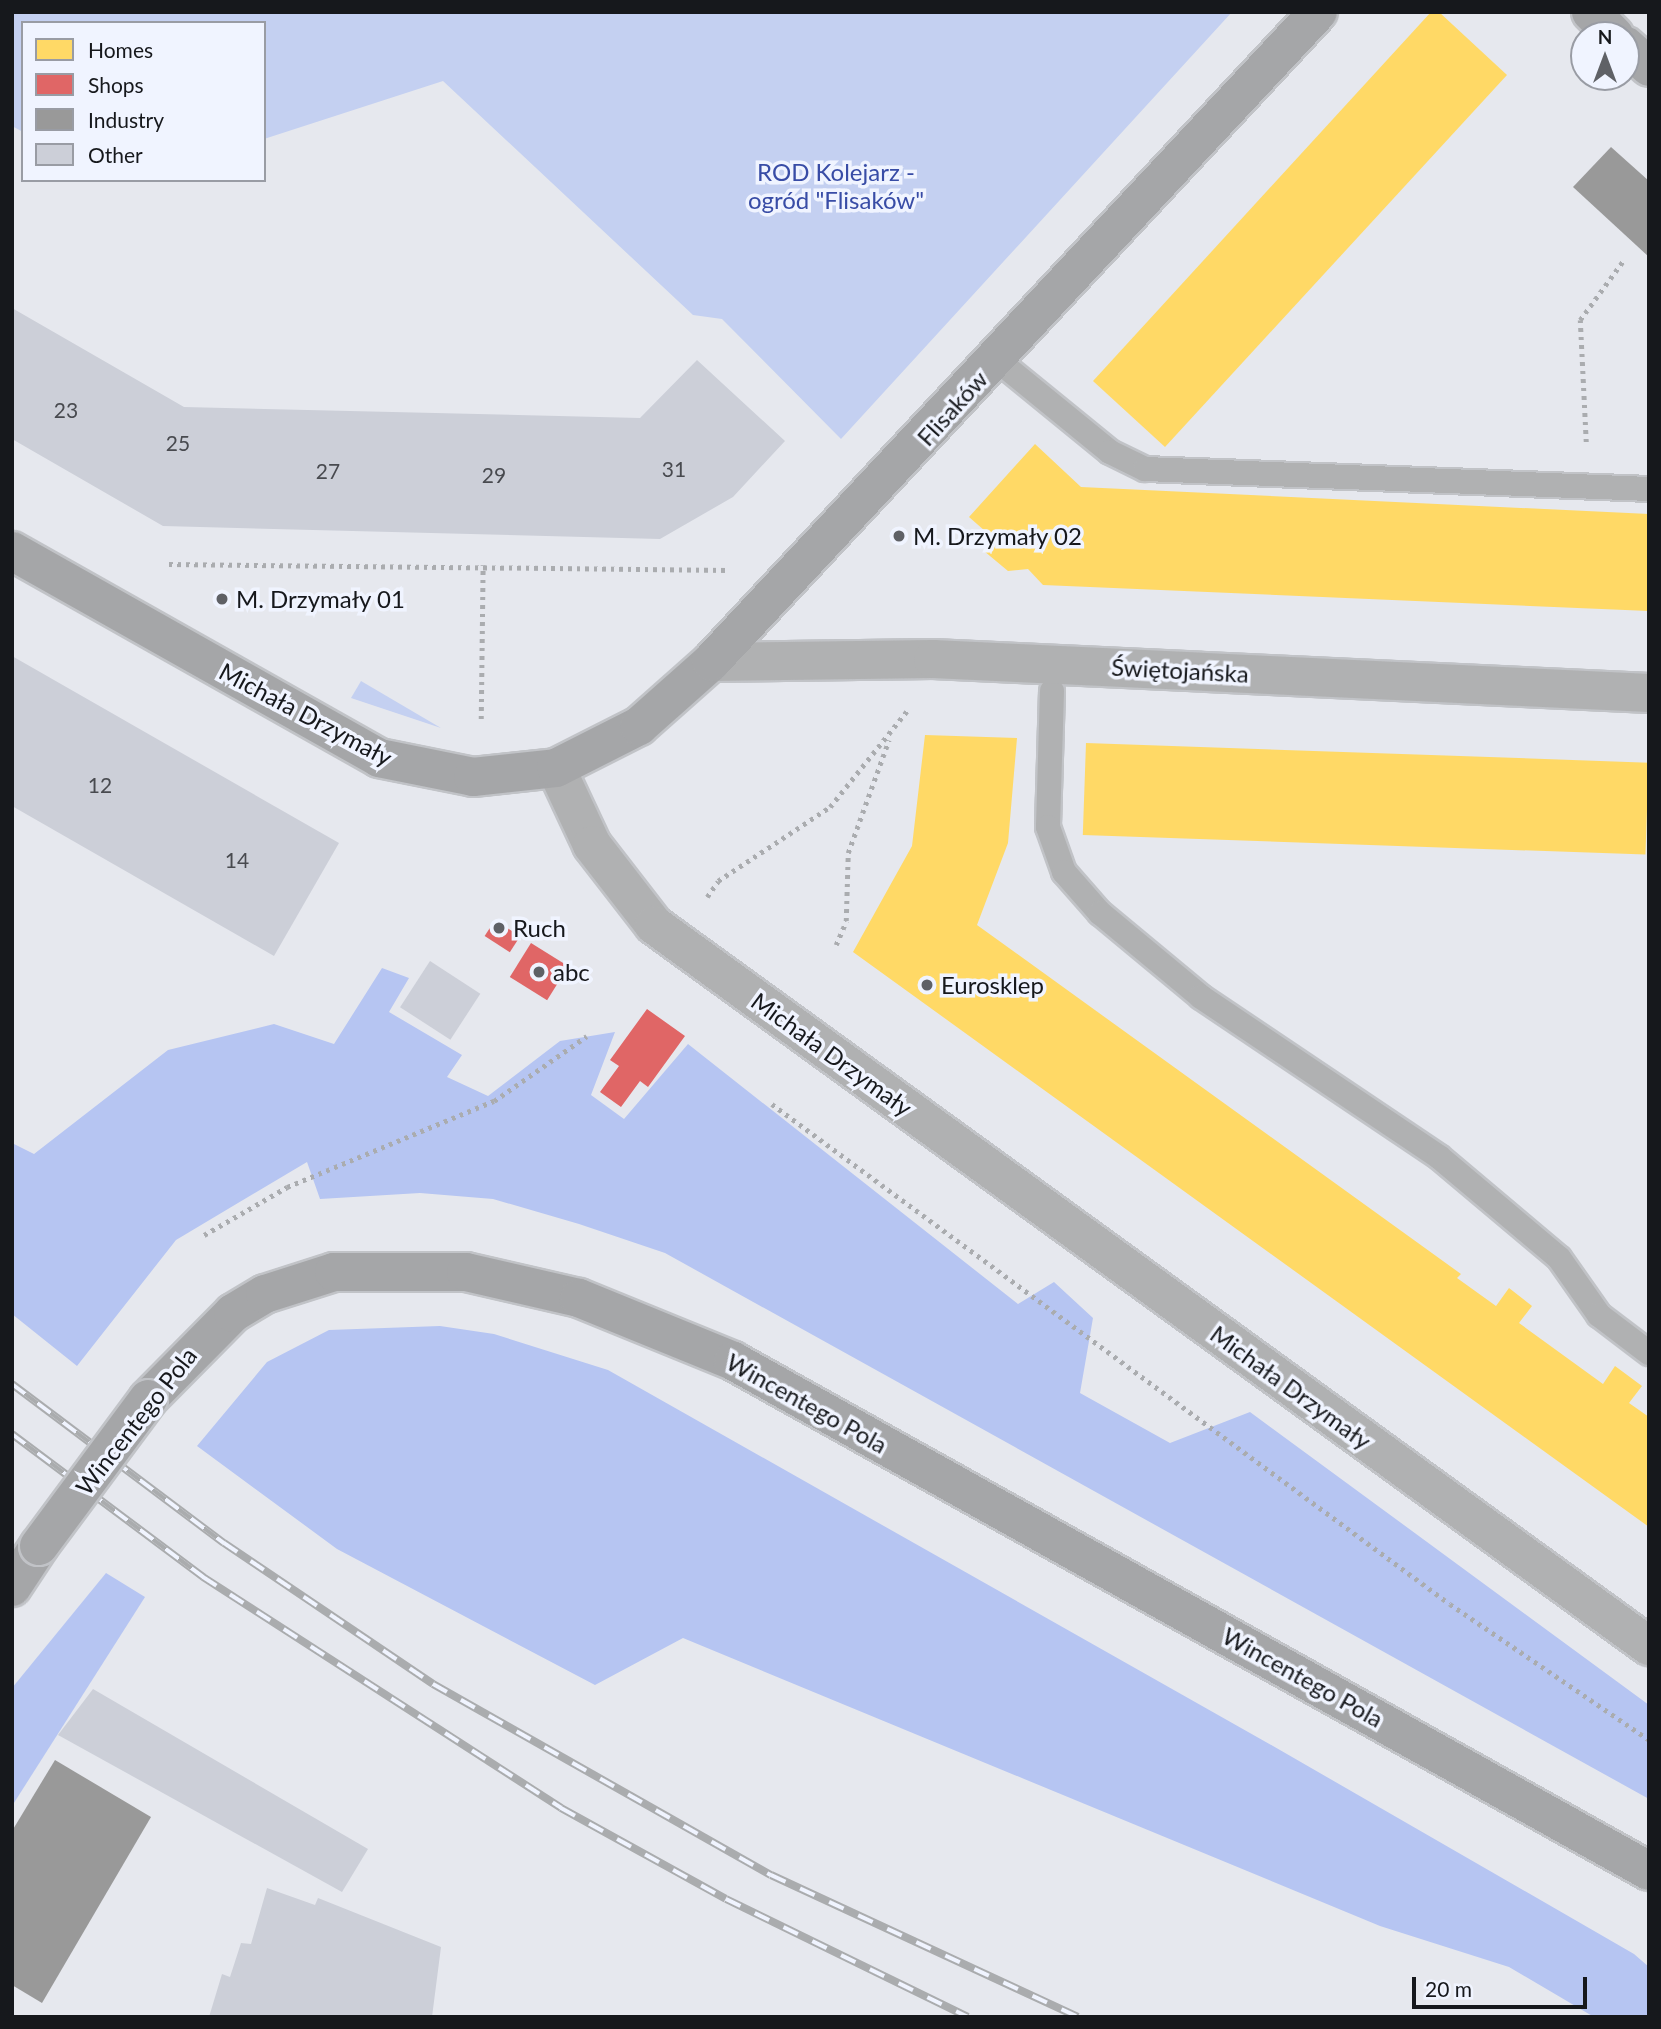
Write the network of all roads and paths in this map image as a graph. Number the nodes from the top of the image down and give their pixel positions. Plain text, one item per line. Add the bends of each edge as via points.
1 (1318, 12) edge
2 (1623, 261) dead end
3 (996, 359) junction
4 (1589, 486) junction
5 (1649, 489) edge
6 (12, 551) edge
7 (169, 564) dead end
8 (483, 565) junction
9 (728, 570) dead end
10 (711, 663) junction
11 (1052, 691) dead end
12 (1649, 692) edge
13 (911, 706) dead end
14 (481, 719) dead end
15 (891, 736) junction
16 (556, 768) junction
17 (707, 897) dead end
18 (836, 945) dead end
19 (587, 1036) dead end
20 (772, 1104) dead end
21 (204, 1235) dead end
22 (1649, 1353) edge
23 (12, 1587) edge
24 (1649, 1646) edge
25 (1649, 1740) edge
26 (1649, 1871) edge

1 - 3 street, Flisaków
2 - 4 path via 1580,320
3 - 4 lane via 1110,452 1145,469
3 - 10 street, Flisaków
4 - 5 lane
6 - 16 street, Michała Drzymały via 379,758 473,777
7 - 8 path
8 - 9 path
8 - 14 path
10 - 12 street, Świętojańska via 933,659
10 - 16 street, Flisaków via 639,726
11 - 22 lane via 1048,827 1064,872 1100,913 1201,997 1439,1157 1559,1258 1598,1315
13 - 15 path
15 - 17 path via 830,807 718,881
15 - 18 path via 848,853 846,921
16 - 24 street, Michała Drzymały via 592,845 654,925
19 - 21 path via 494,1101 287,1187
20 - 25 path via 1450,1604
23 - 26 street, Wincentego Pola, bridge via 148,1399 233,1313 265,1294 334,1272 466,1272 579,1298 733,1361

